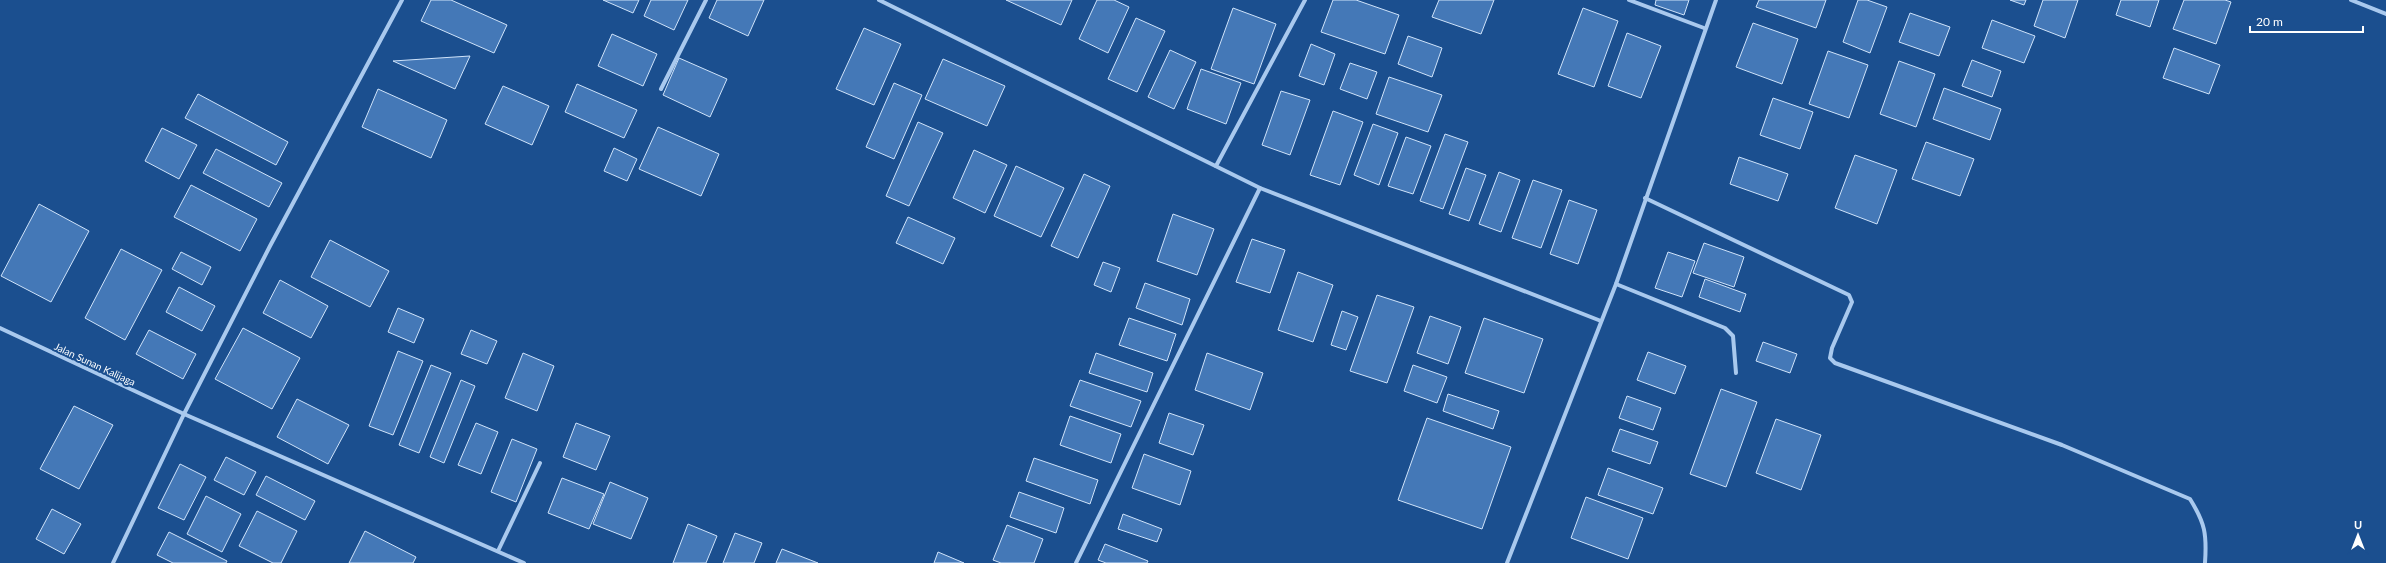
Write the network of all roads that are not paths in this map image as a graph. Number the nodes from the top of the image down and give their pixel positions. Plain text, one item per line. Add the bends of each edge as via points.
1 (402, 0) edge
2 (706, 0) edge
3 (879, 0) edge
4 (1305, 0) edge
5 (1630, 0) edge
6 (1716, 0) edge
7 (2351, 0) edge
8 (2386, 14) edge
9 (1704, 28) junction
10 (662, 89) dead end
11 (1216, 166) junction
12 (1260, 188) junction
13 (1645, 198) junction
14 (1616, 284) junction
15 (1600, 322) junction
16 (0, 328) edge
17 (1736, 372) dead end
18 (184, 414) junction
19 (540, 463) dead end
20 (498, 551) junction
21 (113, 563) edge
22 (524, 563) edge
23 (1076, 563) edge
24 (1508, 563) edge
25 (2205, 563) edge

1 - 18 street via 270,246
2 - 10 street
3 - 11 street
4 - 11 street
5 - 9 street
6 - 9 street
7 - 8 street
9 - 13 street
11 - 12 street
12 - 15 street
12 - 23 street
13 - 14 street
13 - 25 street via 1849,295 1852,302 1832,348 1830,358 1835,363 2062,445 2190,499 2202,518 2206,542
14 - 15 street
14 - 17 street via 1725,328 1733,336
15 - 24 street
16 - 18 street, Jalan Sunan Kalijaga
18 - 20 street, Jalan Sunan Kalijaga
18 - 21 street
19 - 20 street
20 - 22 street, Jalan Sunan Kalijaga

